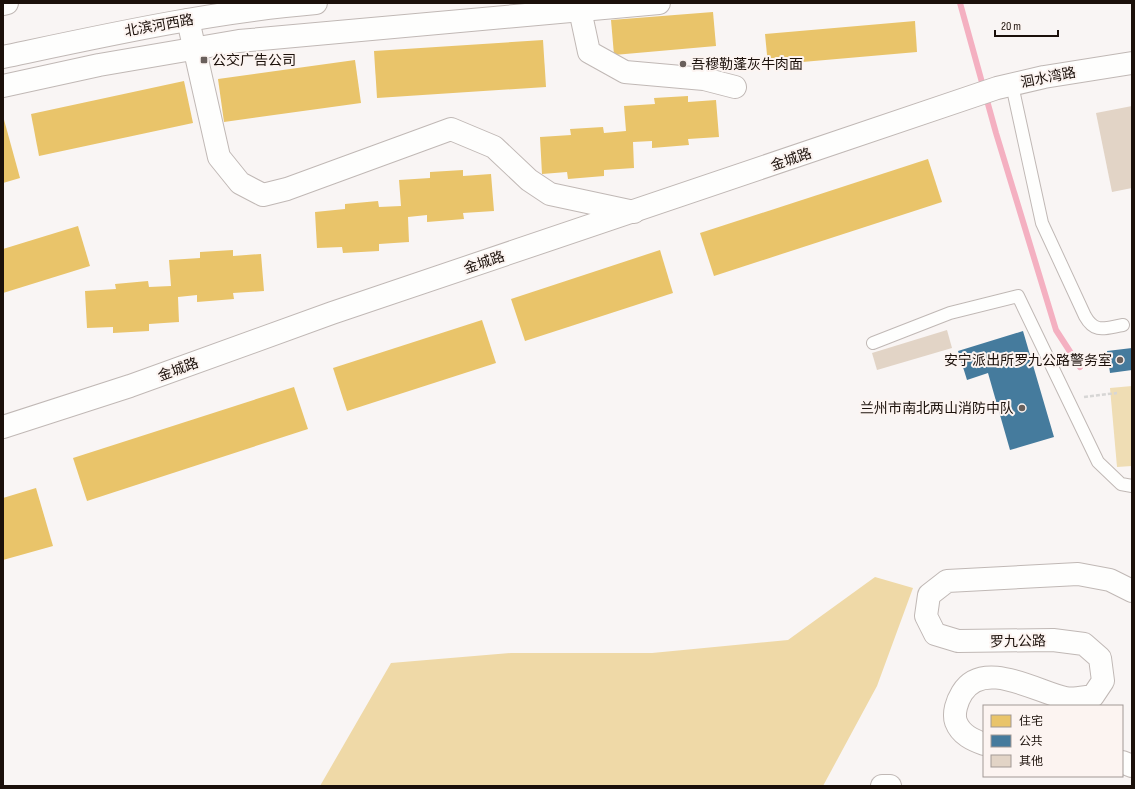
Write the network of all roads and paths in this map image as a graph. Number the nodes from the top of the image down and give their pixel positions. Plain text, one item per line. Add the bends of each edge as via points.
1 (7, 3) edge
2 (316, 3) edge
3 (659, 3) edge
4 (3, 4) edge
5 (580, 10) junction
6 (188, 20) junction
7 (194, 48) junction
8 (3, 57) edge
9 (1132, 63) edge
10 (3, 86) edge
11 (1005, 86) junction
12 (735, 87) dead end
13 (966, 99) joint
14 (634, 212) junction
15 (1123, 325) dead end
16 (873, 343) dead end
17 (1117, 393) dead end
18 (1068, 398) junction
19 (3, 427) edge
20 (1132, 486) edge
21 (1132, 591) edge
22 (983, 744) edge
23 (882, 786) edge
24 (890, 786) edge

1 - 4 street
2 - 6 street, 北滨河西路 via 254,9
3 - 5 street
5 - 7 street via 239,41
5 - 12 street via 589,52 625,72 704,79
6 - 7 street
6 - 8 street, 北滨河西路
7 - 10 street
7 - 14 street via 219,157 240,183 263,195 287,189 451,129 494,147 529,180 550,194
9 - 11 street, 洄水湾路
11 - 13 street, 洄水湾路
11 - 15 lane via 1042,223 1090,325 1101,329
13 - 14 street, 金城路
14 - 19 street, 金城路 via 340,311 130,386
16 - 18 lane via 950,312 1018,296
17 - 18 path
18 - 20 lane via 1098,462 1120,484
21 - 22 street, 罗九公路 via 1110,580 1078,574 947,581 929,595 926,616 935,634 958,641 1053,640 1084,644 1100,658 1103,681 1093,696 1066,698 1011,679 985,678 966,685 956,702 956,722 967,737
23 - 24 street

